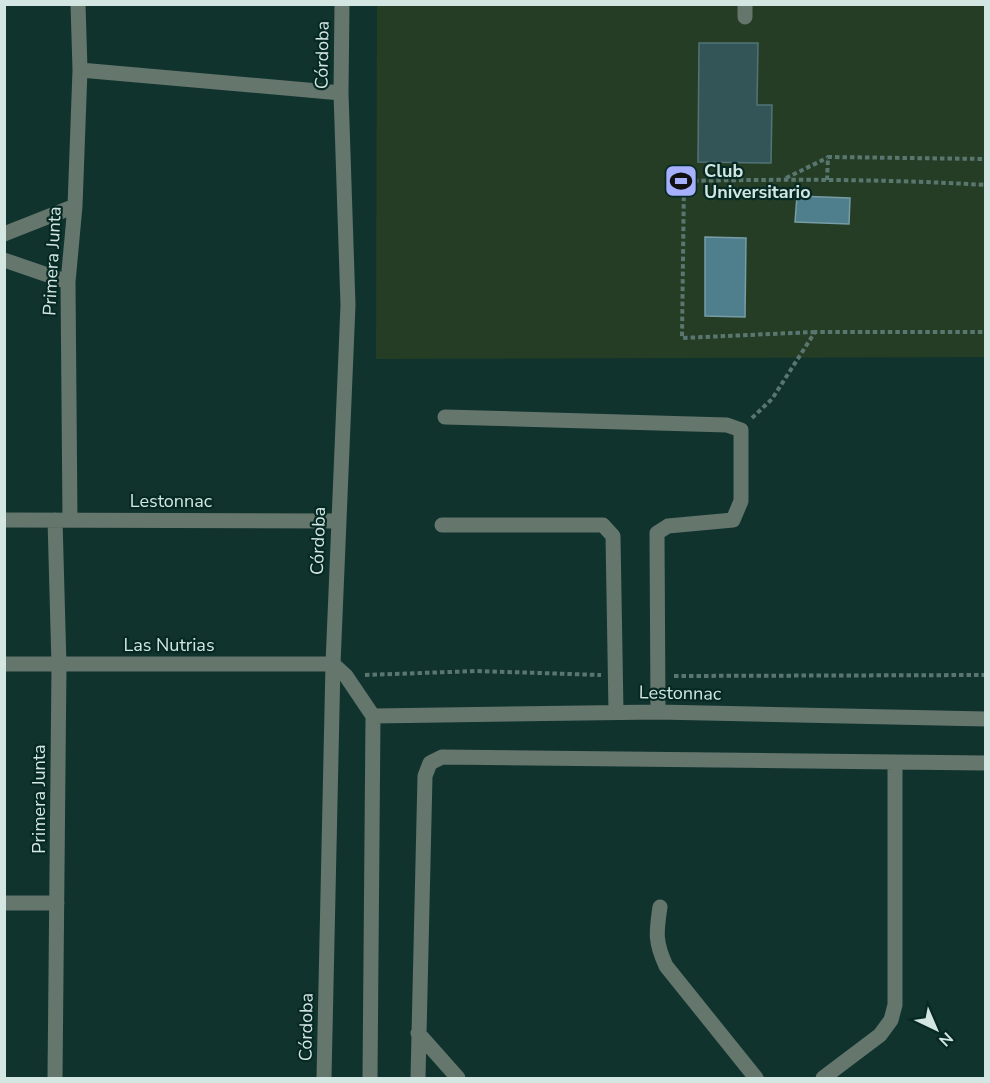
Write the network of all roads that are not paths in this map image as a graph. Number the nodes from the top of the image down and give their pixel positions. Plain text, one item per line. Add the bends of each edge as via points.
1 (78, 4) edge
2 (342, 4) edge
3 (81, 70) junction
4 (341, 93) junction
5 (75, 206) junction
6 (4, 234) edge
7 (4, 260) edge
8 (68, 282) junction
9 (445, 417) dead end
10 (4, 520) edge
11 (63, 520) junction
12 (338, 521) junction
13 (442, 525) dead end
14 (4, 664) edge
15 (333, 664) junction
16 (59, 665) junction
17 (616, 712) junction
18 (658, 712) junction
19 (373, 716) junction
20 (986, 719) edge
21 (895, 762) junction
22 (986, 763) edge
23 (4, 903) edge
24 (57, 903) junction
25 (660, 907) dead end
26 (418, 1033) junction
27 (56, 1078) edge
28 (324, 1078) edge
29 (370, 1078) edge
30 (418, 1078) edge
31 (458, 1078) edge
32 (756, 1078) edge
33 (823, 1078) edge

1 - 3 street, Primera Junta
2 - 4 street, Córdoba
3 - 4 street
3 - 5 street, Primera Junta
4 - 12 street, Córdoba via 348,305
5 - 6 street
5 - 8 street, Primera Junta
7 - 8 street
8 - 11 street, Primera Junta
9 - 18 street via 727,425 741,429 741,501 733,520 668,526 657,533
10 - 11 street, Lestonnac
11 - 12 street, Lestonnac
11 - 16 street, Primera Junta
12 - 15 street, Córdoba
13 - 17 street via 603,525 613,536
14 - 16 street, Las Nutrias
15 - 16 street, Las Nutrias
15 - 19 street via 346,675
15 - 28 street, Córdoba
16 - 24 street, Primera Junta
17 - 18 street, Lestonnac
17 - 19 street, Lestonnac
18 - 20 street, Lestonnac
19 - 29 street
21 - 22 street
21 - 26 street via 442,757 430,763 424,776
21 - 33 street via 895,1005 891,1020 880,1035
23 - 24 street
24 - 27 street, Primera Junta
25 - 32 street via 656,933 666,966
26 - 30 street
26 - 31 street

